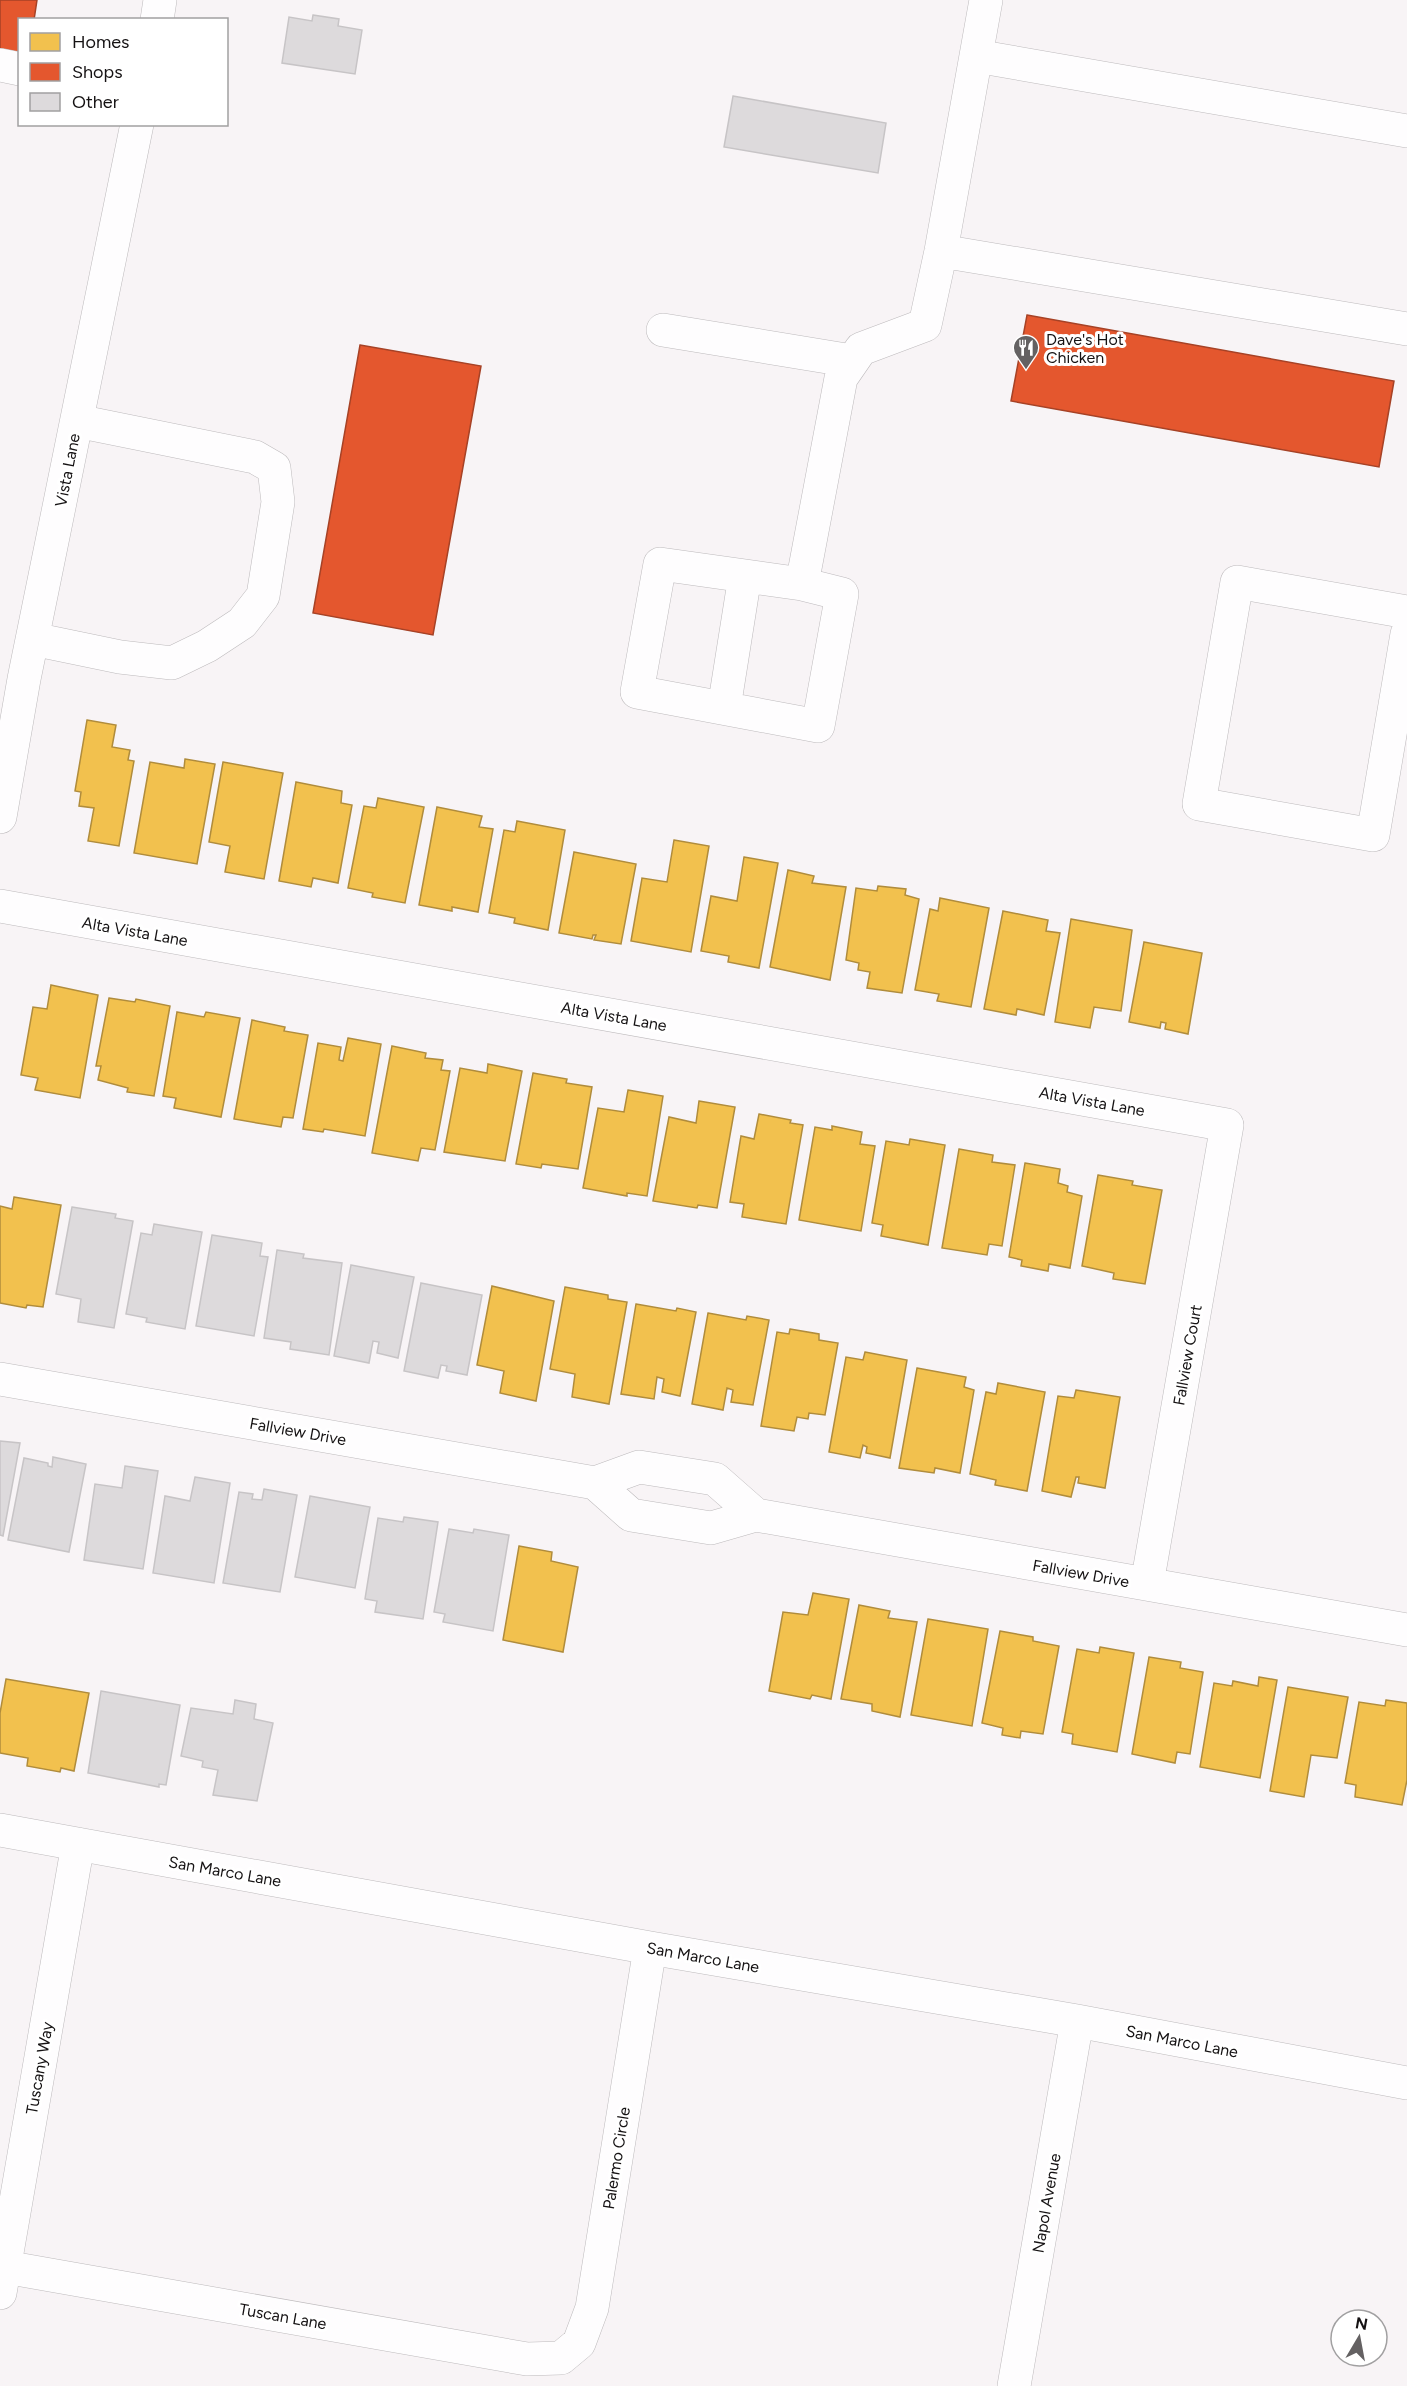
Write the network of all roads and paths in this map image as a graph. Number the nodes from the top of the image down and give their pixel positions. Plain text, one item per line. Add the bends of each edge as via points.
1 (160, 0) edge
2 (986, 0) edge
3 (157, 18) edge
4 (976, 56) junction
5 (0, 65) edge
6 (18, 69) edge
7 (137, 126) edge
8 (1407, 131) edge
9 (941, 251) junction
10 (1407, 329) edge
11 (663, 330) dead end
12 (852, 362) junction
13 (77, 421) junction
14 (745, 576) junction
15 (802, 584) junction
16 (1407, 612) edge
17 (1407, 634) edge
18 (33, 639) junction
19 (724, 708) junction
20 (0, 817) edge
21 (0, 906) edge
22 (1227, 1125) joint
23 (0, 1379) edge
24 (595, 1483) junction
25 (756, 1515) junction
26 (1147, 1584) junction
27 (1407, 1630) edge
28 (0, 1830) edge
29 (78, 1844) junction
30 (650, 1948) junction
31 (1077, 2021) junction
32 (1407, 2083) edge
33 (2, 2280) edge
34 (561, 2358) joint
35 (1014, 2386) edge

1 - 3 street
2 - 4 street
4 - 8 street
4 - 9 street
5 - 6 street
7 - 13 street, Vista Lane
9 - 10 street
9 - 12 street via 925,325 861,349
11 - 12 street
12 - 15 street via 841,378
13 - 18 street, Vista Lane
13 - 18 street via 255,457 274,468 278,502 263,596 242,623 172,663
14 - 15 street
14 - 19 street
14 - 19 street via 660,564 637,692
15 - 19 street via 842,594 818,726
16 - 17 street via 1237,582 1199,804 1373,836
18 - 20 street, Vista Lane
21 - 22 street, Alta Vista Lane
22 - 26 street, Fallview Court
23 - 24 street, Fallview Drive
24 - 25 street, Fallview Drive via 631,1515 711,1528
24 - 25 street, Fallview Drive via 639,1467 715,1479
25 - 26 street, Fallview Drive
26 - 27 street, Fallview Drive
28 - 29 street, San Marco Lane
29 - 30 street, San Marco Lane
29 - 33 street, Tuscany Way
30 - 31 street, San Marco Lane
30 - 34 street, Palermo Circle via 592,2308 579,2343
31 - 32 street, San Marco Lane
31 - 35 street, Napol Avenue
33 - 34 street, Tuscan Lane via 527,2359

